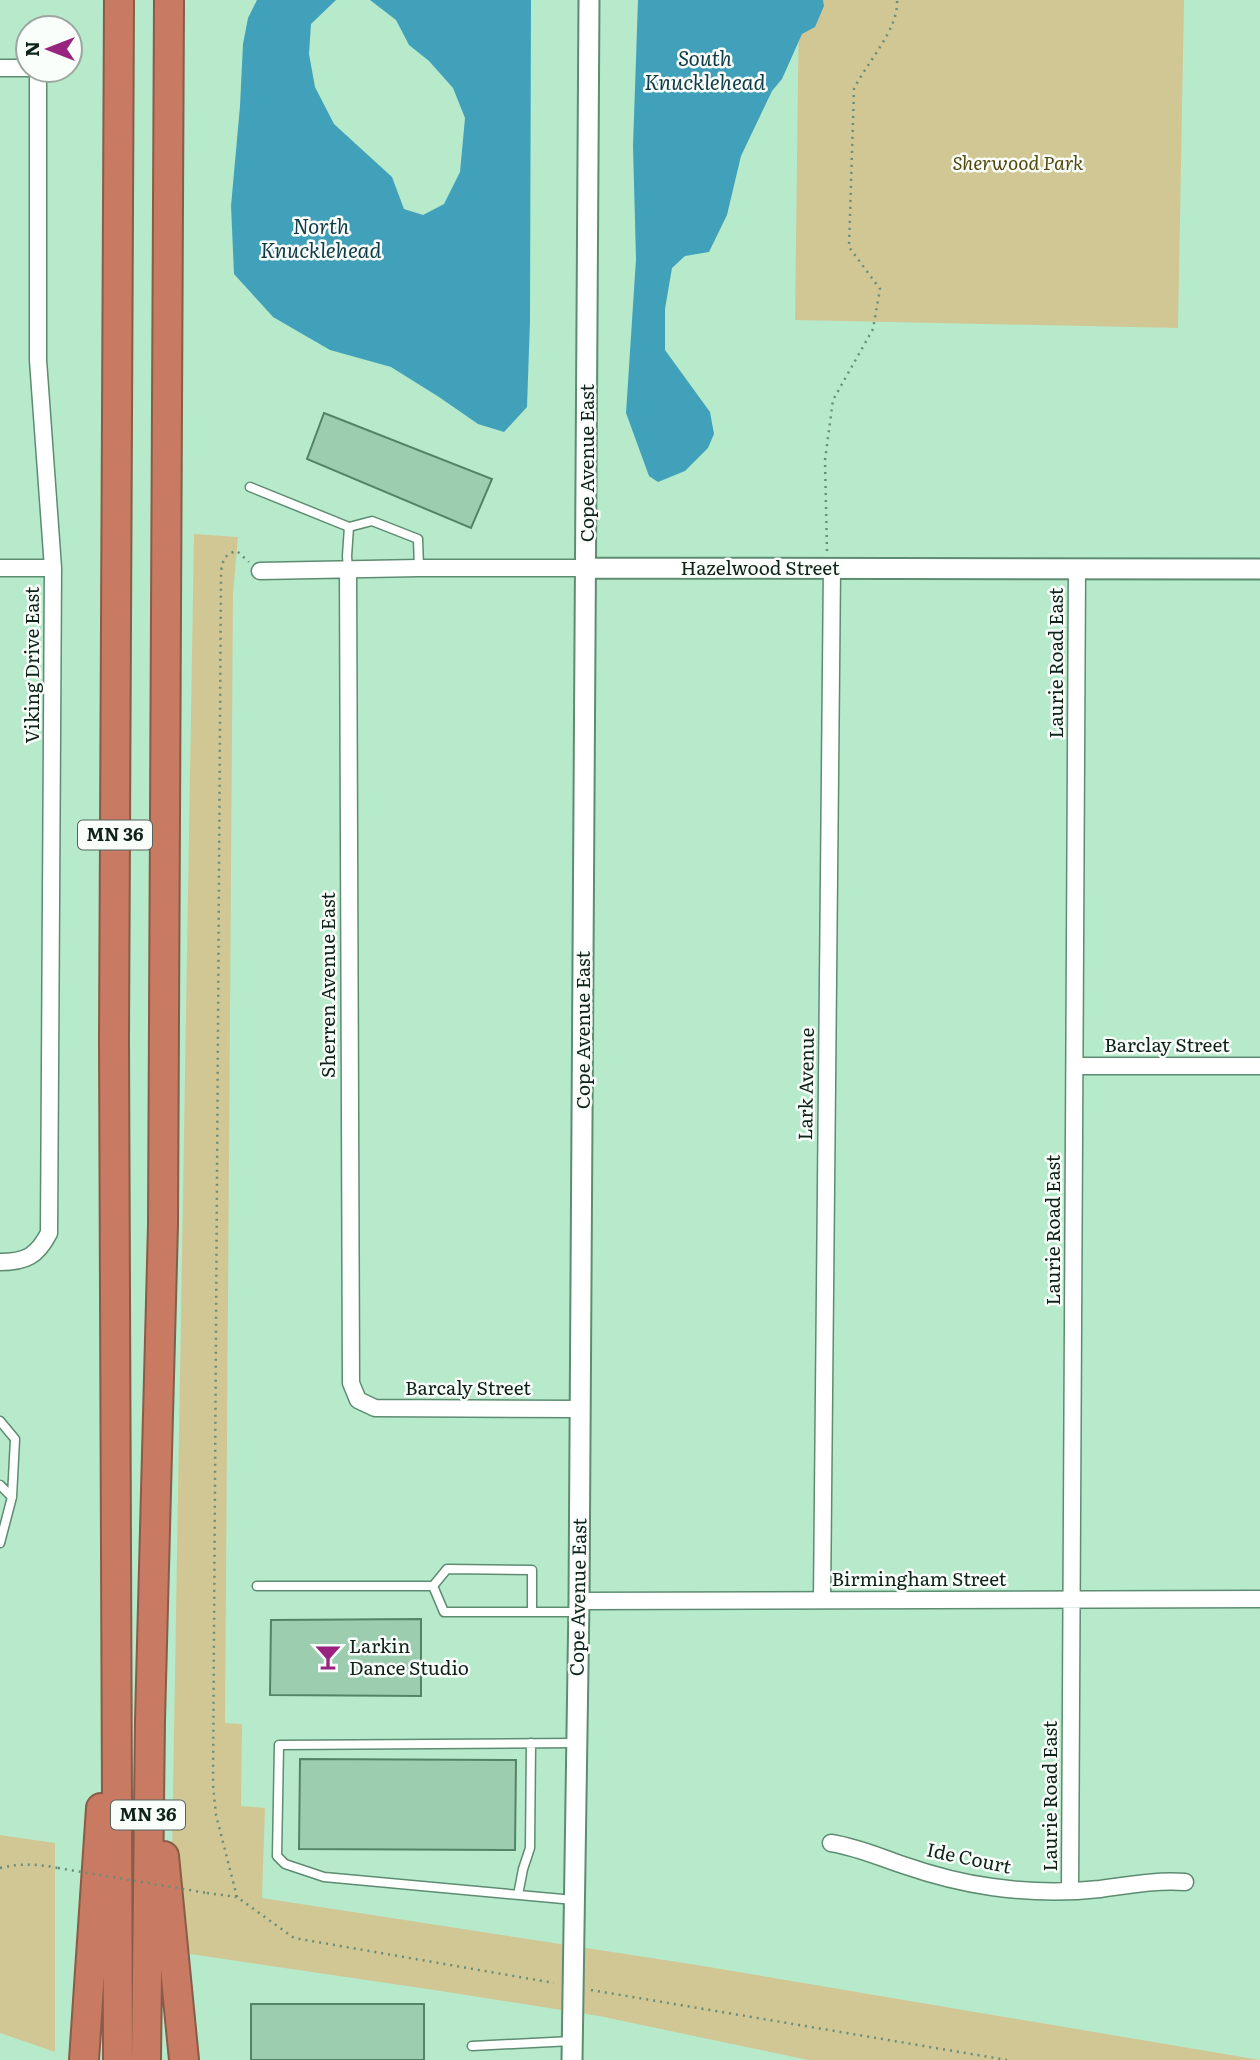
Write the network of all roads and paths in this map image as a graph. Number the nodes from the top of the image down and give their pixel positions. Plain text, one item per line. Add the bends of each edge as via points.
1 (119, 0) edge
2 (169, 0) edge
3 (589, 0) edge
4 (897, 0) edge
5 (38, 84) edge
6 (250, 487) dead end
7 (349, 527) junction
8 (829, 561) junction
9 (0, 568) edge
10 (53, 568) junction
11 (419, 568) junction
12 (586, 568) junction
13 (1077, 568) junction
14 (348, 569) junction
15 (1260, 569) edge
16 (260, 571) joint
17 (1075, 1066) junction
18 (1260, 1066) edge
19 (0, 1262) edge
20 (358, 1400) joint
21 (580, 1409) junction
22 (0, 1421) edge
23 (0, 1485) edge
24 (12, 1497) junction
25 (0, 1543) edge
26 (154, 1570) junction
27 (257, 1586) dead end
28 (433, 1586) junction
29 (1260, 1599) edge
30 (822, 1600) junction
31 (1072, 1600) junction
32 (578, 1607) junction
33 (532, 1612) junction
34 (116, 1669) junction
35 (531, 1743) junction
36 (576, 1743) junction
37 (831, 1843) dead end
38 (0, 1868) edge
39 (1185, 1882) dead end
40 (1070, 1891) junction
41 (518, 1895) junction
42 (237, 1897) junction
43 (574, 1900) junction
44 (572, 1987) junction
45 (472, 2046) dead end
46 (572, 2050) edge
47 (83, 2060) edge
48 (118, 2060) edge
49 (146, 2060) edge
50 (184, 2060) edge
51 (1007, 2060) edge

1 - 34 highway, MN 36
2 - 26 highway, MN 36 via 164,1211
3 - 12 street, Cope Avenue East
4 - 8 path via 896,20 854,89 849,247 880,289 873,329 833,400 825,460
5 - 10 street, Viking Drive East via 38,360
6 - 7 lane
7 - 11 lane via 372,521 418,539
7 - 14 lane
8 - 12 street, Hazelwood Street
8 - 13 street, Hazelwood Street
8 - 30 street, Lark Avenue
9 - 10 street
10 - 19 street, Viking Drive East via 49,1233 33,1256
11 - 12 street, Hazelwood Street
11 - 14 street, Hazelwood Street
12 - 21 street, Cope Avenue East
13 - 15 street, Hazelwood Street
13 - 17 street, Laurie Road East
14 - 16 street, Hazelwood Street
14 - 20 street, Sherren Avenue East via 351,1383
16 - 42 path via 237,551 223,559 221,571 213,1785
17 - 18 street, Barclay Street
17 - 31 street, Laurie Road East
20 - 21 street, Barcaly Street via 375,1408
21 - 32 street, Cope Avenue East
22 - 24 lane via 15,1439
23 - 24 lane
24 - 25 lane
26 - 49 highway, MN 36
26 - 50 highway via 163,1843
27 - 28 lane
28 - 33 lane via 444,1612
28 - 33 lane via 447,1569 532,1570
29 - 31 street, Birmingham Street
30 - 31 street, Birmingham Street
30 - 32 street, Birmingham Street
31 - 40 street, Laurie Road East
32 - 33 lane
32 - 36 street, Cope Avenue East
34 - 47 highway via 105,1755
34 - 48 highway, MN 36
35 - 36 lane
35 - 41 lane via 530,1848
35 - 41 lane via 278,1745 277,1856 285,1864 324,1877
36 - 43 street, Cope Avenue East
37 - 40 street, Ide Court via 950,1879 991,1887
38 - 42 path, bridge via 36,1864
39 - 40 street, Ide Court via 1162,1880
41 - 43 lane
42 - 44 path via 294,1938
43 - 44 street, Cope Avenue East
44 - 46 street, Cope Avenue East
44 - 51 path
45 - 46 lane

